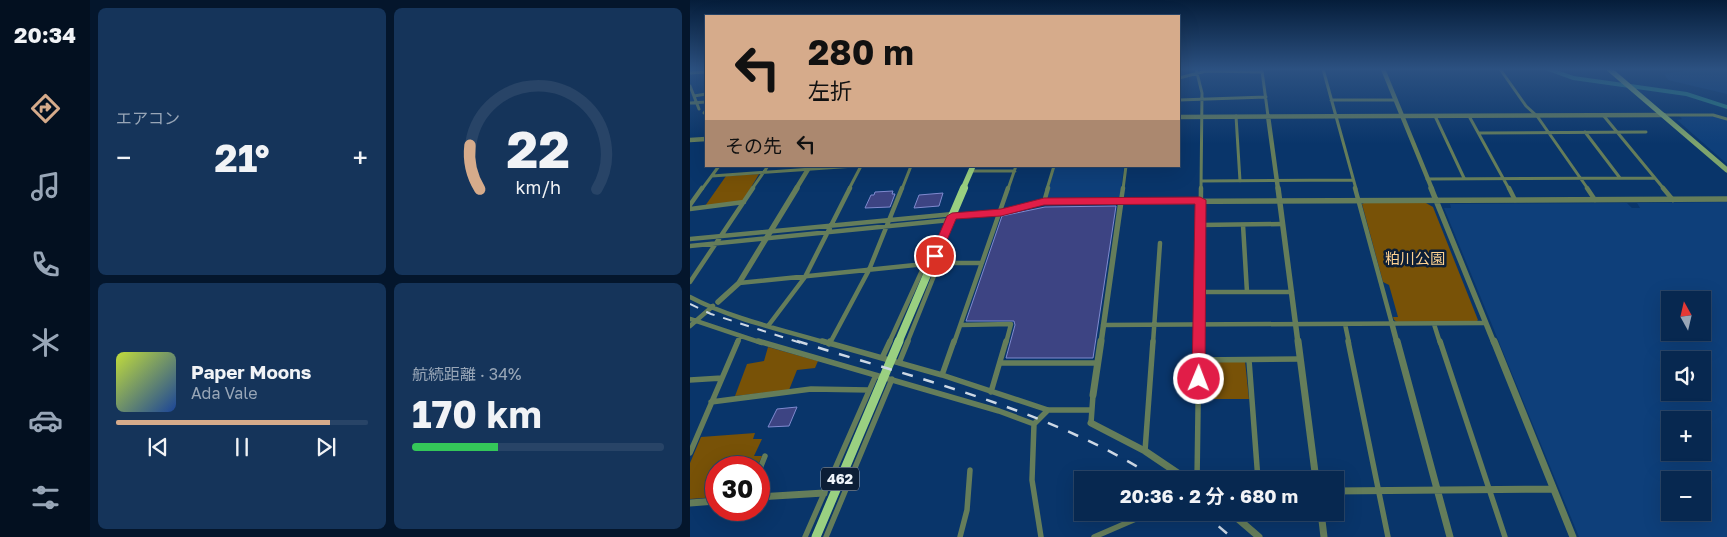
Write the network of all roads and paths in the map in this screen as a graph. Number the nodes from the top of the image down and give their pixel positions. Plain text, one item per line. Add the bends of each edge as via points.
1 (705, 94) edge
2 (1201, 94) edge
3 (1329, 94) edge
4 (1394, 94) edge
5 (1518, 94) edge
6 (1638, 94) edge
7 (694, 96) joint
8 (1266, 97) joint
9 (1202, 99) junction
10 (1180, 100) edge
11 (1331, 100) junction
12 (1396, 100) junction
13 (696, 102) junction
14 (705, 102) edge
15 (690, 103) edge
16 (699, 109) dead end
17 (1664, 115) junction
18 (1236, 116) junction
19 (1268, 116) junction
20 (1336, 116) junction
21 (1403, 116) junction
22 (1435, 116) junction
23 (1469, 116) junction
24 (1537, 116) junction
25 (1603, 116) junction
26 (1180, 117) edge
27 (1200, 117) junction
28 (1727, 119) edge
29 (1548, 132) junction
30 (1585, 132) junction
31 (1617, 132) junction
32 (1646, 132) dead end
33 (1479, 133) junction
34 (705, 139) edge
35 (690, 140) edge
36 (719, 167) edge
37 (767, 167) edge
38 (832, 167) edge
39 (861, 167) edge
40 (912, 167) edge
41 (1054, 167) edge
42 (1126, 167) edge
43 (809, 168) edge
44 (972, 169) edge
45 (1015, 169) edge
46 (1727, 170) edge
47 (764, 172) junction
48 (712, 176) junction
49 (1464, 178) junction
50 (1504, 178) junction
51 (1580, 178) junction
52 (1620, 178) junction
53 (1655, 178) junction
54 (1427, 179) junction
55 (1353, 180) junction
56 (1200, 181) junction
57 (1240, 181) junction
58 (1277, 181) junction
59 (1727, 199) edge
60 (1200, 200) junction
61 (1280, 200) junction
62 (1358, 200) junction
63 (1435, 200) junction
64 (1515, 200) junction
65 (1673, 200) junction
66 (1121, 201) junction
67 (1596, 201) junction
68 (744, 202) junction
69 (1044, 202) junction
70 (690, 207) edge
71 (1001, 212) junction
72 (952, 217) junction
73 (889, 220) junction
74 (1282, 224) junction
75 (832, 225) junction
76 (1200, 225) junction
77 (1243, 225) junction
78 (886, 227) junction
79 (771, 231) junction
80 (828, 232) junction
81 (720, 236) junction
82 (766, 238) junction
83 (690, 239) edge
84 (1160, 243) dead end
85 (715, 244) junction
86 (690, 246) edge
87 (938, 259) junction
88 (982, 263) junction
89 (925, 264) junction
90 (869, 270) junction
91 (804, 276) junction
92 (690, 282) edge
93 (739, 283) junction
94 (1199, 292) junction
95 (1247, 292) junction
96 (1292, 292) junction
97 (690, 297) edge
98 (718, 302) joint
99 (712, 307) junction
100 (693, 320) edge
101 (1485, 323) junction
102 (1200, 324) junction
103 (1296, 324) junction
104 (1344, 324) junction
105 (1392, 324) junction
106 (1434, 324) junction
107 (961, 325) junction
108 (1103, 325) junction
109 (1154, 325) junction
110 (690, 326) edge
111 (768, 326) junction
112 (740, 336) junction
113 (829, 344) junction
114 (882, 358) junction
115 (1300, 359) junction
116 (1199, 360) junction
117 (1250, 360) junction
118 (899, 363) junction
119 (1001, 363) junction
120 (1098, 363) junction
121 (876, 374) junction
122 (942, 375) junction
123 (722, 378) junction
124 (892, 379) junction
125 (690, 380) edge
126 (868, 390) junction
127 (991, 392) junction
128 (1093, 395) joint
129 (711, 402) junction
130 (1048, 410) junction
131 (1091, 410) junction
132 (1091, 423) joint
133 (1034, 424) junction
134 (1145, 451) junction
135 (690, 453) edge
136 (970, 470) dead end
137 (1175, 471) edge
138 (1197, 471) edge
139 (1257, 471) edge
140 (1315, 471) edge
141 (1553, 489) junction
142 (1344, 490) edge
143 (1378, 490) junction
144 (1437, 490) junction
145 (1489, 490) junction
146 (824, 493) junction
147 (770, 496) edge
148 (705, 502) edge
149 (690, 503) edge
150 (1131, 521) edge
151 (1240, 521) edge
152 (1322, 521) edge
153 (805, 537) edge
154 (816, 537) edge
155 (826, 537) edge
156 (960, 537) edge
157 (1041, 537) edge
158 (1094, 537) edge
159 (1259, 537) edge
160 (1324, 537) edge
161 (1388, 537) edge
162 (1450, 537) edge
163 (1505, 537) edge
164 (1573, 537) edge

1 - 7 street
2 - 9 street
3 - 11 street
4 - 12 street
5 - 24 street
6 - 17 main road
7 - 13 street
8 - 9 street
8 - 19 street
9 - 10 street
9 - 27 street
11 - 12 street
11 - 20 street
12 - 21 street
13 - 14 street
13 - 15 street
13 - 16 street
17 - 25 street
17 - 28 street via 1713,115
17 - 46 main road
18 - 19 street
18 - 27 street
18 - 57 street
19 - 20 street
19 - 58 street
20 - 21 street
20 - 55 street
21 - 22 street
21 - 54 street
22 - 23 street
22 - 49 street
23 - 24 street
23 - 33 street
24 - 25 street
24 - 29 street
25 - 31 street
26 - 27 street
27 - 56 street
29 - 30 street
29 - 33 street
29 - 51 street
30 - 31 street
30 - 52 street
31 - 32 street
31 - 53 street
33 - 50 street
34 - 35 street
36 - 48 street
37 - 47 street
38 - 43 street
39 - 75 street
40 - 73 street
41 - 69 street
42 - 66 street
43 - 47 street
43 - 79 street
44 - 45 street
44 - 72 highway, 462
45 - 71 street
47 - 48 street
47 - 68 street
48 - 70 street
49 - 50 street
49 - 54 street
50 - 51 street
50 - 64 street
51 - 52 street
51 - 67 street
52 - 53 street
53 - 65 street
54 - 63 street
55 - 58 street
55 - 62 street
56 - 57 street
56 - 60 street
57 - 58 street
58 - 61 street
59 - 65 street
60 - 61 street
60 - 66 street
60 - 76 street
61 - 62 street
61 - 74 street
62 - 63 street
62 - 105 street
63 - 64 street
63 - 101 street
64 - 67 street
65 - 67 street
66 - 69 street
66 - 108 street
68 - 70 street
68 - 81 street
69 - 71 street
71 - 72 street
71 - 88 street
72 - 73 street
72 - 78 street
72 - 87 highway, 462
73 - 75 street
73 - 78 street
74 - 77 street
74 - 96 street
75 - 79 street
75 - 80 street
76 - 77 street
76 - 94 street
77 - 95 street
78 - 80 street
78 - 90 street
79 - 81 street
79 - 82 street
80 - 82 street
80 - 91 street
81 - 83 street
81 - 85 street
82 - 85 street
82 - 93 street
84 - 109 street
85 - 86 street
85 - 92 street
87 - 88 street
87 - 89 street
87 - 118 street
87 - 154 highway, 462 via 907,322
88 - 107 street
89 - 90 street
89 - 114 street
90 - 91 street
90 - 113 street
91 - 93 street
91 - 111 street
93 - 98 street
94 - 95 street
94 - 102 street
95 - 96 street
96 - 103 street
97 - 99 street
98 - 99 street
99 - 100 street
99 - 111 street
100 - 110 street
100 - 112 street
101 - 106 street
101 - 141 street
102 - 103 street
102 - 109 street
102 - 116 street
103 - 104 street
103 - 115 street
104 - 105 street
104 - 143 street
105 - 106 street
105 - 144 street
106 - 145 street
107 - 119 street via 1011,324
107 - 122 street
108 - 109 street
108 - 120 street
109 - 134 street
111 - 113 street
112 - 121 street
112 - 123 street
113 - 114 street
114 - 118 street
115 - 117 street
115 - 140 street
116 - 117 street
116 - 138 street
117 - 139 street
118 - 122 street
119 - 120 street
119 - 127 street
120 - 128 street
121 - 124 street
121 - 126 street
122 - 127 street
123 - 125 street
123 - 129 street
124 - 133 street
124 - 155 street
126 - 129 street via 812,389
126 - 146 street
127 - 130 street
128 - 131 street
129 - 135 street
130 - 131 street
130 - 133 street
131 - 132 street
132 - 134 street
133 - 157 street via 1032,480
134 - 137 street
136 - 156 street via 967,510
141 - 145 street
141 - 164 street
142 - 143 street
143 - 144 street
143 - 161 street
144 - 145 street
144 - 162 street
145 - 163 street
146 - 147 street
146 - 153 street
148 - 149 street
150 - 158 street
151 - 159 street
152 - 160 street

